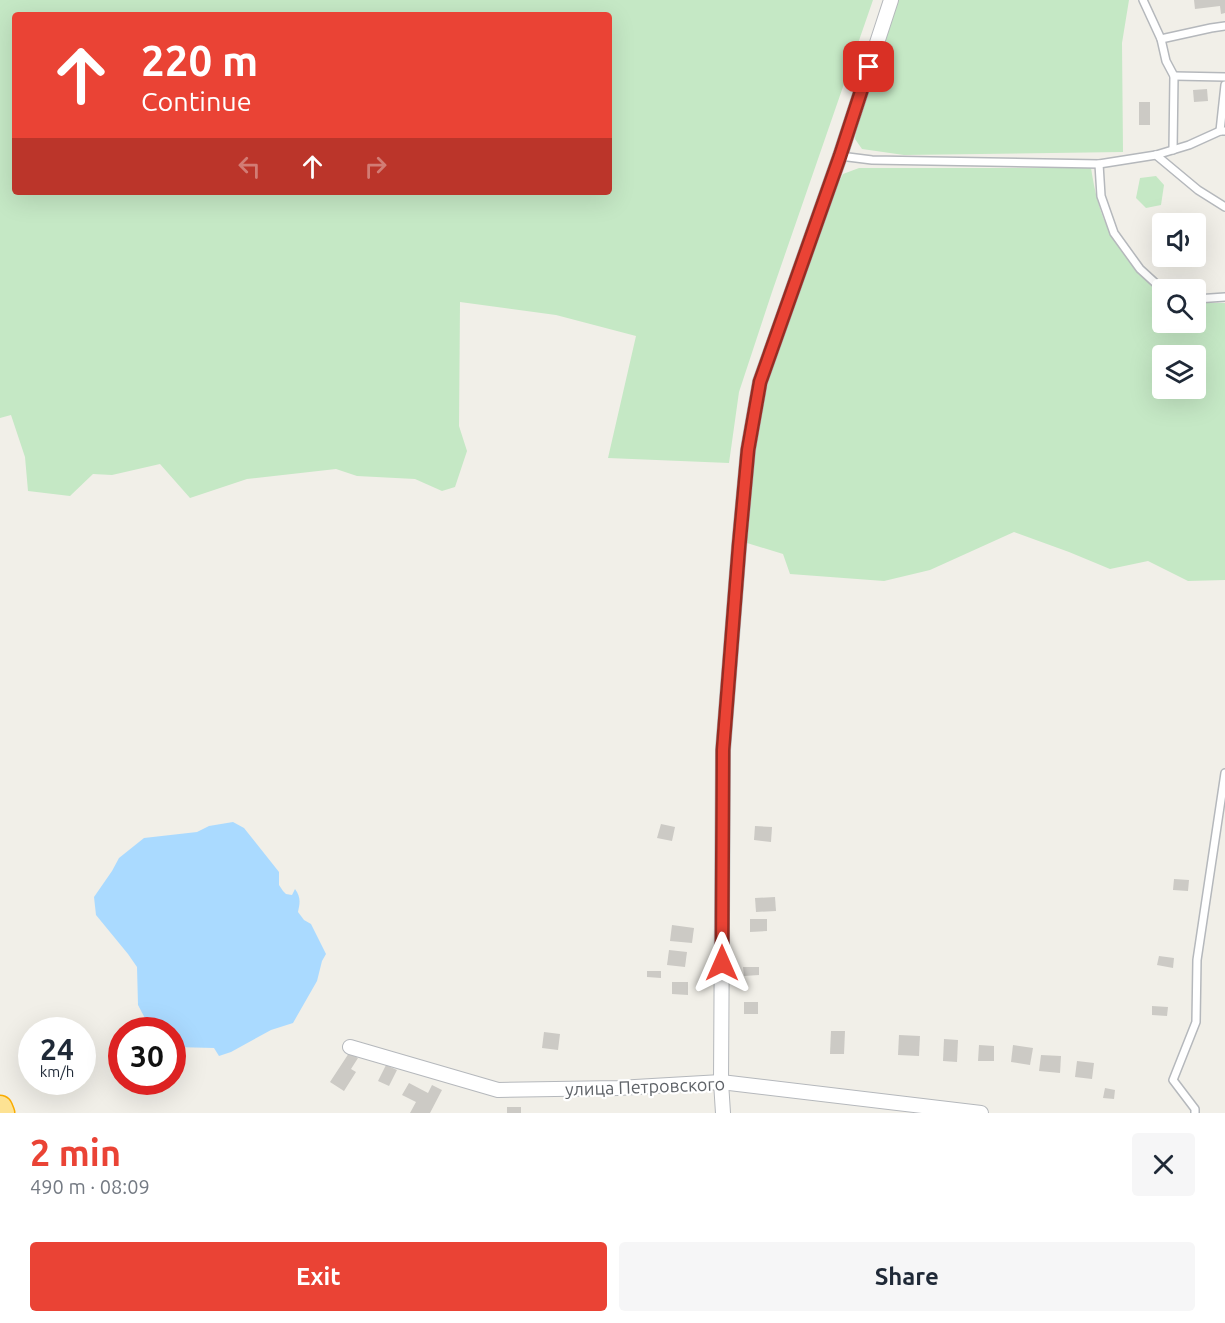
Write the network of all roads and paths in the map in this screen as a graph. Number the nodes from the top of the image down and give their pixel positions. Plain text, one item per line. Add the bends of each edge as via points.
1 (891, 0) edge
2 (1143, 0) edge
3 (1225, 26) edge
4 (1161, 39) junction
5 (1174, 76) junction
6 (1225, 77) edge
7 (1225, 85) edge
8 (1222, 131) edge
9 (1173, 150) junction
10 (1156, 155) junction
11 (840, 156) junction
12 (1099, 164) junction
13 (1225, 207) edge
14 (1152, 280) edge
15 (1225, 297) edge
16 (1206, 298) edge
17 (1225, 773) edge
18 (350, 1047) dead end
19 (721, 1082) junction
20 (0, 1108) edge
21 (2, 1113) edge
22 (723, 1113) edge
23 (981, 1113) edge
24 (1195, 1113) edge

1 - 11 street
2 - 4 lane
3 - 4 lane
4 - 5 lane
5 - 6 lane
5 - 9 lane
7 - 8 lane
8 - 9 lane
9 - 10 lane
10 - 12 lane
10 - 13 lane
11 - 12 lane
11 - 19 street via 760,382 748,450 723,750
12 - 14 lane via 1101,196 1114,232
15 - 16 lane
17 - 24 lane via 1197,960 1196,1022 1173,1080
18 - 19 street, улица Петровского via 498,1090
19 - 22 street
19 - 23 street, улица Петровского
20 - 21 highway

